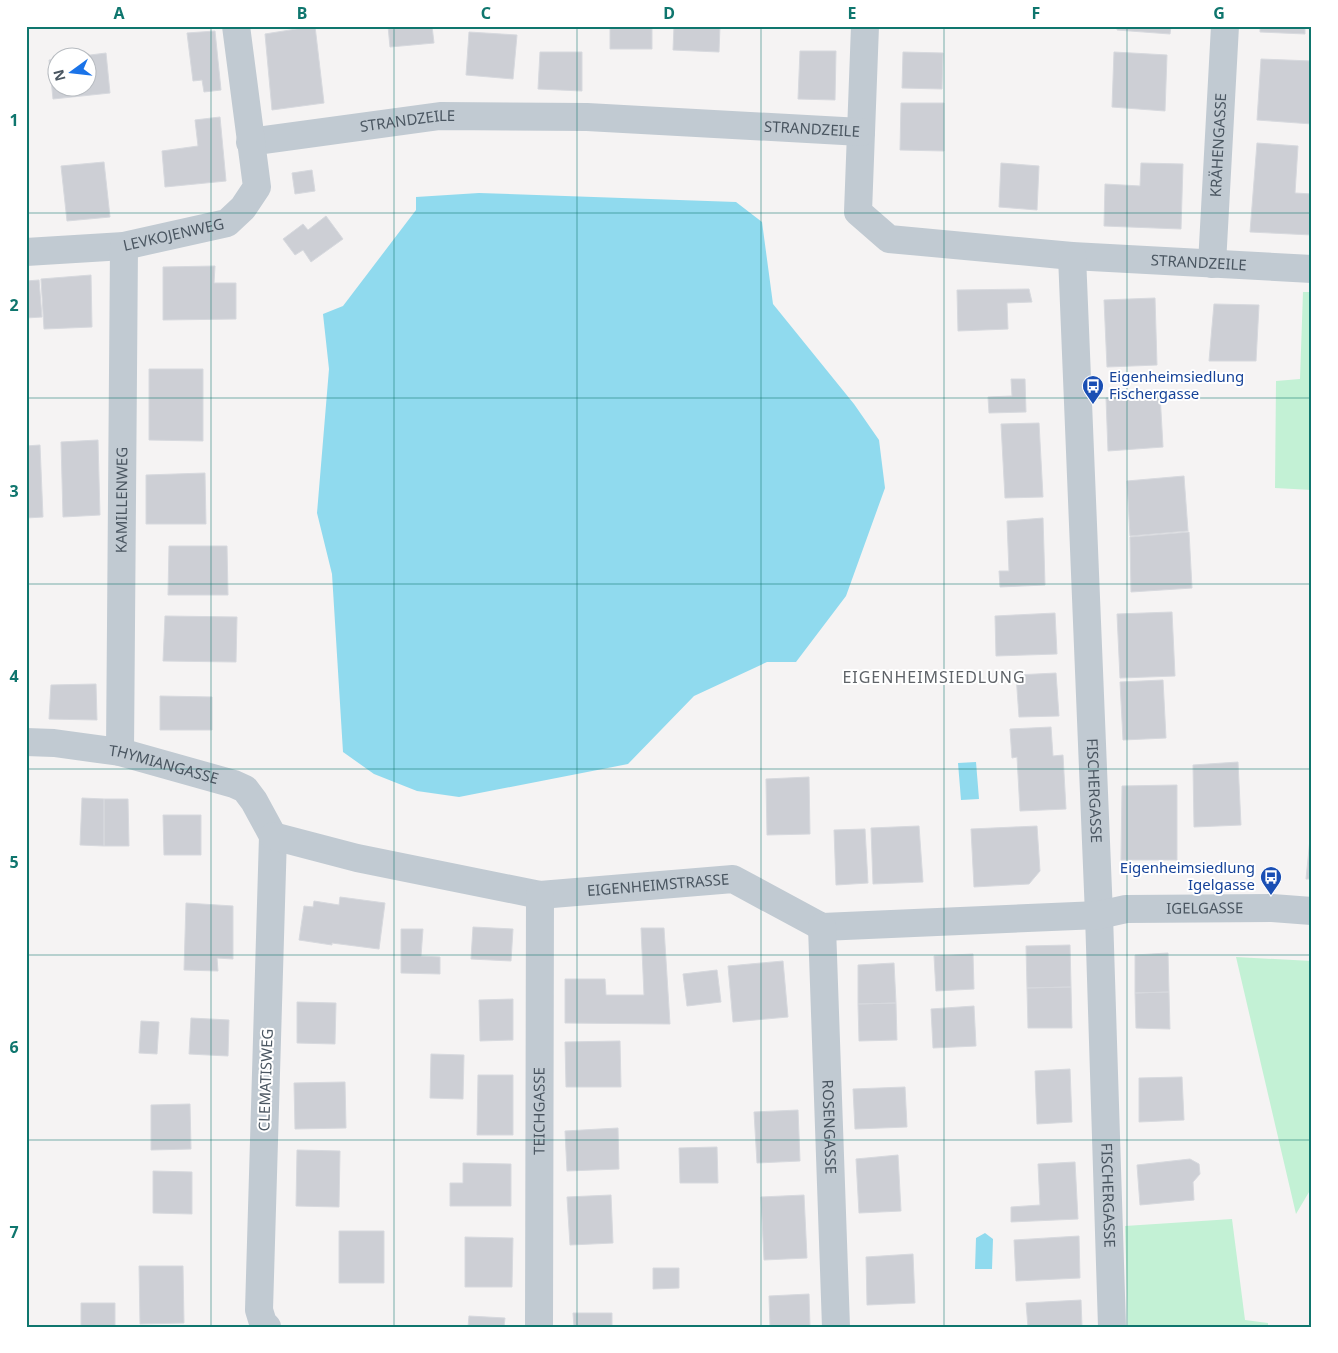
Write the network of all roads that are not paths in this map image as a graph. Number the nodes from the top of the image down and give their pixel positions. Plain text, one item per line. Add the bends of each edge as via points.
1 (236, 26) edge
2 (865, 26) edge
3 (1225, 26) edge
4 (861, 132) junction
5 (250, 142) junction
6 (124, 246) junction
7 (26, 252) edge
8 (1072, 256) junction
9 (1212, 264) junction
10 (1312, 269) edge
11 (26, 742) edge
12 (120, 752) junction
13 (273, 836) junction
14 (540, 895) junction
15 (1312, 911) edge
16 (1099, 915) junction
17 (822, 927) junction
18 (265, 1325) edge
19 (539, 1327) edge
20 (836, 1327) edge
21 (1112, 1327) edge

1 - 5 street, LEVKOJENWEG
2 - 4 street
3 - 9 street, KRÄHENGASSE
4 - 5 street, STRANDZEILE via 587,117 440,116
4 - 8 street, STRANDZEILE via 858,212 889,238
5 - 6 street, LEVKOJENWEG via 257,187 243,208 227,223
6 - 7 street, LEVKOJENWEG
6 - 12 street, KAMILLENWEG
8 - 9 street, STRANDZEILE
8 - 16 street, FISCHERGASSE
9 - 10 street, STRANDZEILE
11 - 12 street, THYMIANGASSE
12 - 13 street, THYMIANGASSE via 234,784 245,790
13 - 14 street, EIGENHEIMSTRASSE via 357,858
13 - 18 street, CLEMATISWEG via 259,1310
14 - 17 street, EIGENHEIMSTRASSE via 733,879
14 - 19 street, TEICHGASSE
15 - 16 street, IGELGASSE via 1272,908 1126,909
16 - 17 street
16 - 21 street, FISCHERGASSE
17 - 20 street, ROSENGASSE

